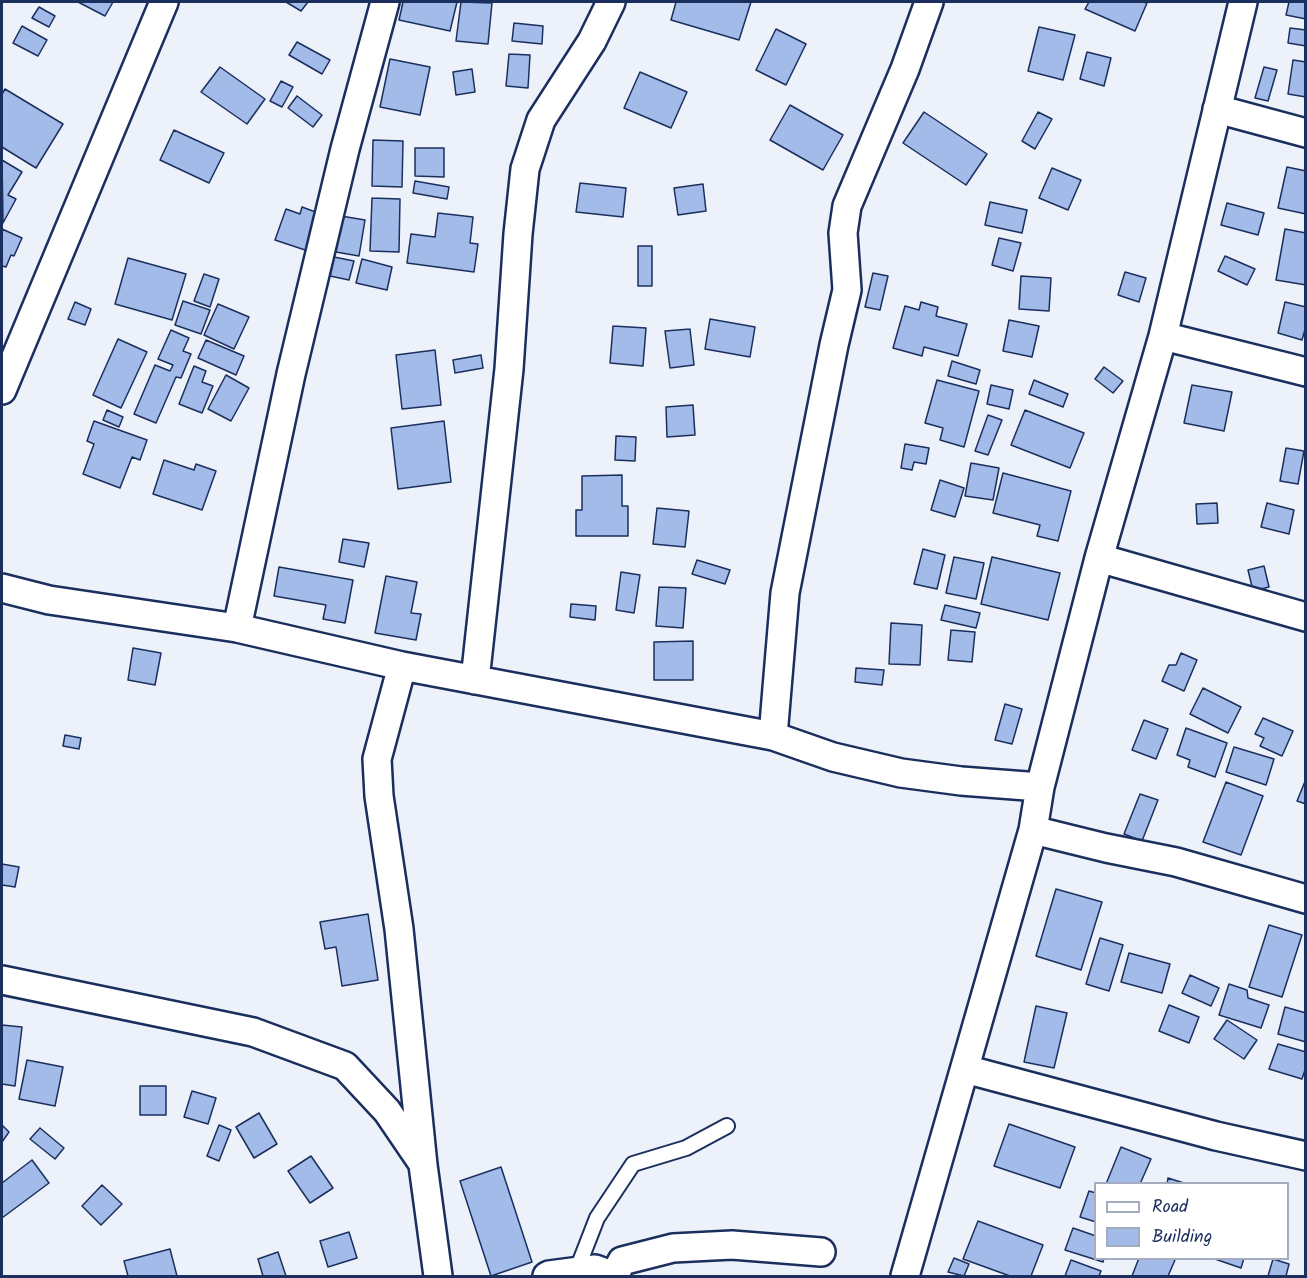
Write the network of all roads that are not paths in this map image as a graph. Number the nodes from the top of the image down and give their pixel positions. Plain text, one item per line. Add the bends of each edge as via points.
1 (164, 2) edge
2 (385, 2) edge
3 (611, 2) edge
4 (929, 2) edge
5 (1243, 2) edge
6 (1217, 109) junction
7 (1305, 133) edge
8 (1162, 336) junction
9 (1305, 372) edge
10 (2, 390) edge
11 (1099, 558) junction
12 (2, 588) edge
13 (1305, 617) edge
14 (237, 628) junction
15 (402, 666) junction
16 (475, 680) junction
17 (773, 736) junction
18 (1040, 787) junction
19 (1033, 830) junction
20 (1305, 899) edge
21 (2, 980) edge
22 (965, 1069) junction
23 (728, 1126) dead end
24 (1305, 1155) edge
25 (423, 1165) junction
26 (821, 1252) dead end
27 (576, 1272) junction
28 (438, 1276) edge
29 (547, 1276) edge
30 (614, 1276) edge
31 (905, 1276) edge

1 - 10 street
2 - 14 street via 291,374
3 - 16 street via 592,41 541,120 525,169 509,369
4 - 17 street via 847,206 843,233 847,290 785,593
5 - 6 street
6 - 7 street
6 - 8 street
8 - 9 street
8 - 11 street
11 - 13 street
11 - 18 street
12 - 14 street via 49,600
14 - 15 street
15 - 16 street
15 - 25 street via 377,759
16 - 17 street
17 - 18 street via 833,757 900,773
18 - 19 street
19 - 20 street via 1176,862
19 - 22 street
21 - 25 street via 253,1032 345,1066 387,1111
22 - 24 street via 1216,1136
22 - 31 street
23 - 27 lane via 686,1148 633,1164 597,1218
25 - 28 street
26 - 30 street via 732,1245 673,1248 622,1261
27 - 29 street
27 - 30 street via 595,1269

